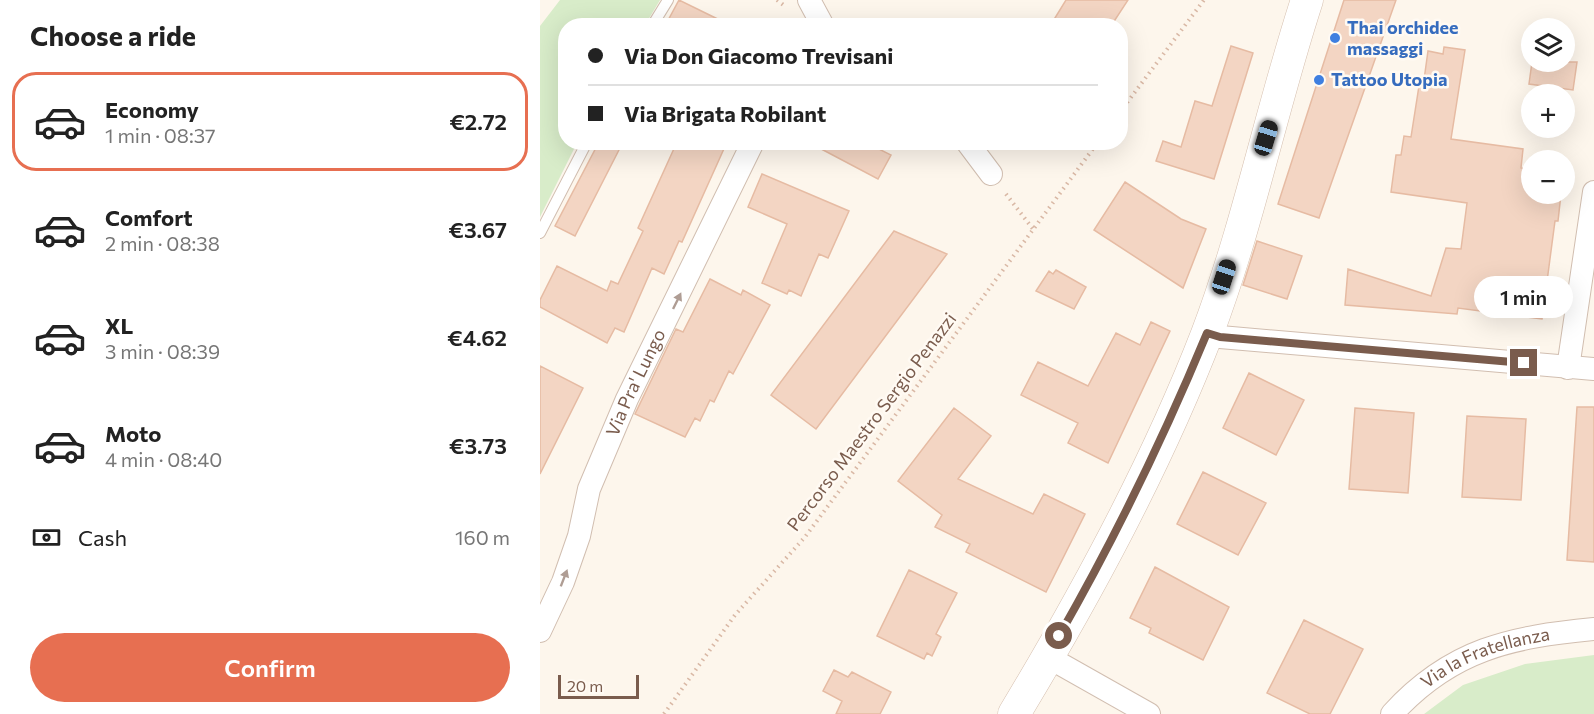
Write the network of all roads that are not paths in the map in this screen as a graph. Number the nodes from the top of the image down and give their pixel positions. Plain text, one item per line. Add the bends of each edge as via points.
1 (668, 0) edge
2 (808, 0) edge
3 (1307, 0) edge
4 (657, 18) edge
5 (809, 18) edge
6 (818, 18) edge
7 (582, 150) edge
8 (749, 150) edge
9 (974, 150) edge
10 (991, 174) road end
11 (1594, 192) edge
12 (540, 233) edge
13 (1207, 333) junction
14 (1568, 368) junction
15 (1594, 369) edge
16 (1594, 629) edge
17 (540, 631) edge
18 (1047, 657) junction
19 (1014, 714) edge
20 (1149, 714) edge
21 (1392, 714) edge

1 - 4 lane
2 - 5 street
2 - 6 street
3 - 13 street
7 - 12 lane
17 -> 8 street, Via Pra' Lungo via 563,582 579,536 589,489 627,399
9 - 10 street
11 - 14 street
13 - 14 street
13 - 18 street via 1138,487
14 - 15 street
16 - 21 street, Via la Fratellanza via 1535,635 1463,657 1414,690
18 - 19 street
18 - 20 street

